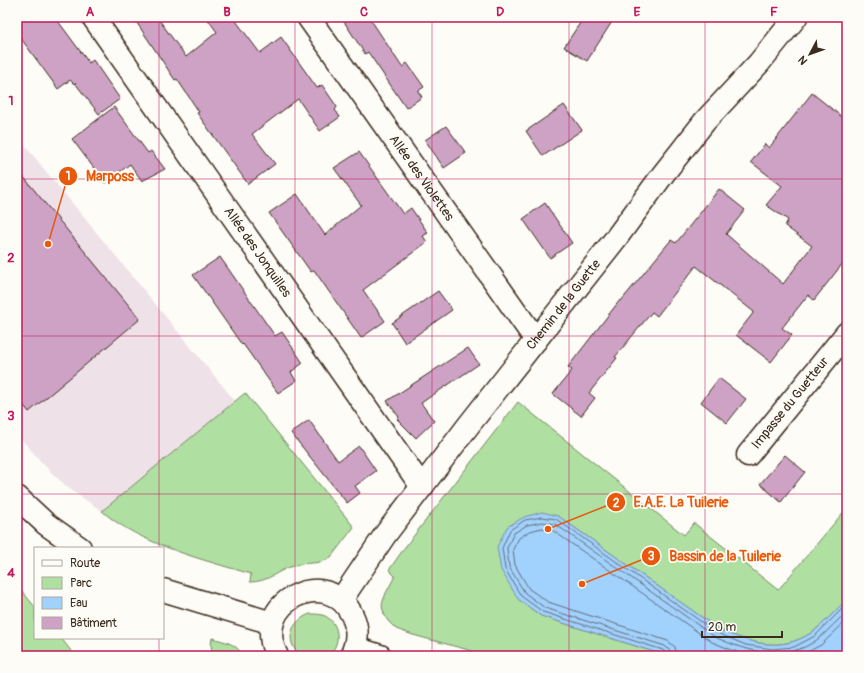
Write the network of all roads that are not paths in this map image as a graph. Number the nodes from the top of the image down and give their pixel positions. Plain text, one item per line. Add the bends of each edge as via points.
1 (93, 17) edge
2 (308, 17) edge
3 (796, 17) edge
4 (847, 333) edge
5 (536, 340) junction
6 (748, 455) dead end
7 (422, 487) junction
8 (17, 497) edge
9 (79, 547) edge
10 (164, 590) edge
11 (341, 600) junction
12 (272, 623) junction
13 (353, 652) edge
14 (277, 656) edge
15 (380, 656) edge

1 - 7 street, Allée des Jonquilles
2 - 5 street, Allée des Violettes
3 - 5 street, Chemin de la Guette via 705,121
4 - 6 street, Impasse du Guetteur
5 - 7 street, Chemin de la Guette
7 - 11 street, Chemin de la Guette via 385,535
8 - 9 street via 46,524
10 - 12 street
11 - 12 street via 328,593 314,590 300,593 282,605
11 - 13 street via 356,622 358,635
12 - 14 street via 270,636
13 - 15 street

